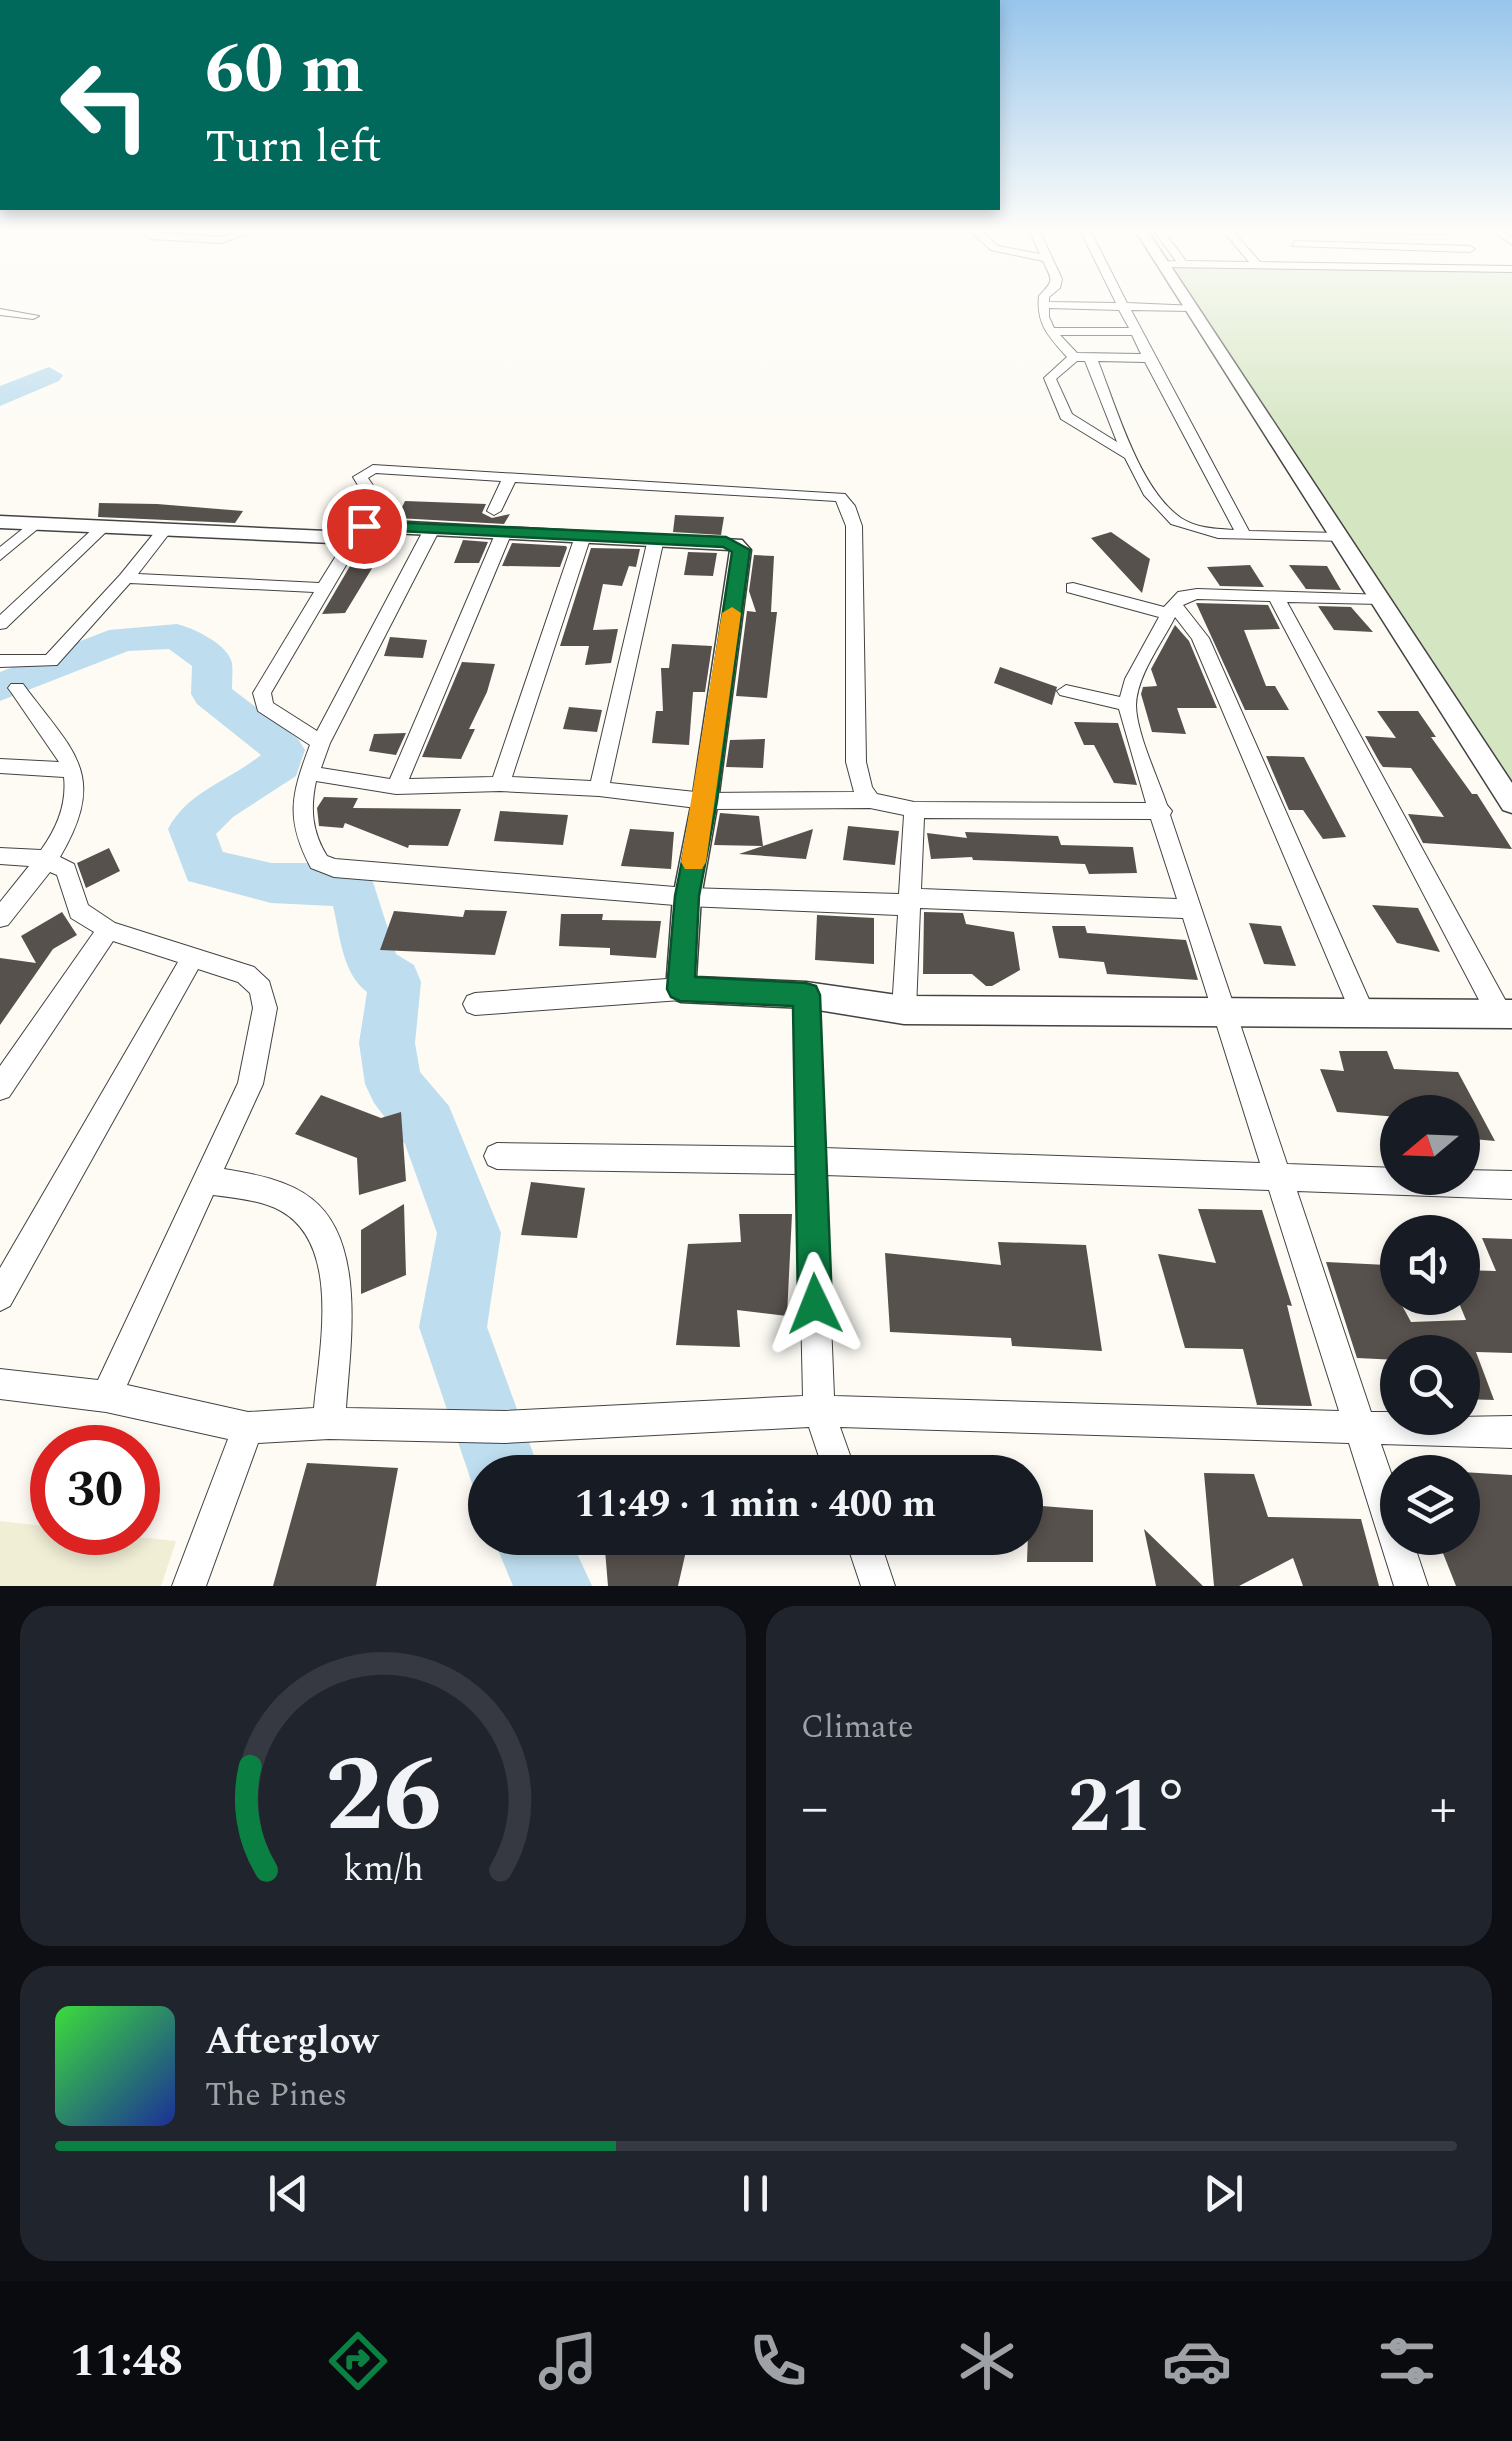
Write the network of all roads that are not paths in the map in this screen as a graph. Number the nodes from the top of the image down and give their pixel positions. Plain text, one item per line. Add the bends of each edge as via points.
1 (1124, 304) edge
2 (1190, 304) edge
3 (1043, 305) joint
4 (1126, 307) junction
5 (1192, 308) junction
6 (0, 312) edge
7 (32, 316) dead end
8 (1050, 331) junction
9 (1136, 332) junction
10 (1082, 357) junction
11 (1149, 358) junction
12 (1131, 456) junction
13 (510, 476) junction
14 (494, 511) dead end
15 (0, 522) edge
16 (36, 524) junction
17 (103, 527) junction
18 (164, 530) junction
19 (432, 530) junction
20 (359, 532) junction
21 (504, 532) junction
22 (583, 536) junction
23 (1244, 536) junction
24 (1341, 538) junction
25 (656, 539) junction
26 (0, 555) edge
27 (126, 578) junction
28 (324, 588) junction
29 (1073, 588) dead end
30 (1275, 595) junction
31 (1380, 599) junction
32 (1172, 609) junction
33 (0, 624) edge
34 (0, 661) edge
35 (14, 689) edge
36 (1066, 691) dead end
37 (1127, 705) junction
38 (320, 743) junction
39 (0, 766) edge
40 (73, 770) junction
41 (310, 773) junction
42 (500, 784) junction
43 (396, 787) junction
44 (599, 789) junction
45 (870, 800) junction
46 (705, 801) junction
47 (1512, 803) edge
48 (914, 810) junction
49 (1162, 812) junction
50 (0, 856) edge
51 (45, 858) junction
52 (687, 896) junction
53 (907, 902) junction
54 (1192, 909) junction
55 (0, 918) edge
56 (108, 930) junction
57 (194, 955) junction
58 (680, 989) junction
59 (806, 995) junction
60 (476, 1004) dead end
61 (904, 1010) junction
62 (1221, 1010) junction
63 (1363, 1013) junction
64 (1505, 1014) edge
65 (0, 1088) edge
66 (497, 1156) dead end
67 (809, 1162) junction
68 (1277, 1177) junction
69 (206, 1180) junction
70 (1512, 1185) edge
71 (0, 1296) edge
72 (0, 1384) edge
73 (106, 1396) junction
74 (820, 1410) junction
75 (329, 1423) junction
76 (1360, 1426) junction
77 (248, 1428) junction
78 (1512, 1432) edge
79 (835, 1455) edge
80 (868, 1555) edge
81 (190, 1586) edge
82 (878, 1586) edge
83 (1410, 1586) edge

1 - 4 street
2 - 5 street
3 - 4 street
3 - 8 street
4 - 5 street
4 - 9 street
5 - 24 street
6 - 7 street
8 - 9 street
8 - 10 street
9 - 11 street
10 - 11 street
10 - 12 street
10 - 12 street via 1050,378 1062,412
11 - 23 street
12 - 23 street via 1172,518 1210,534
13 - 14 street
13 - 20 street via 368,470 360,478 377,501
13 - 45 street via 840,498 854,526 856,762
15 - 16 street
16 - 17 street
16 - 26 street
17 - 18 street
17 - 33 street
18 - 20 street
18 - 27 street
19 - 20 street
19 - 21 street
19 - 38 street
20 - 28 street
21 - 22 street
21 - 43 street
22 - 25 street
22 - 42 street
23 - 24 street
24 - 31 street
25 - 44 street
25 - 46 street via 726,542 741,550
27 - 28 street
27 - 34 street via 51,660
28 - 38 street via 261,700
29 - 32 street
30 - 31 street
30 - 32 street via 1197,594
30 - 64 street
31 - 47 street
32 - 37 street via 1134,678
32 - 63 street via 1200,638
35 - 40 street
36 - 37 street
37 - 49 street
38 - 41 street
39 - 40 street
40 - 51 street via 74,809
41 - 43 street
41 - 52 street via 301,798 303,830 320,862 334,868
42 - 43 street
42 - 44 street
44 - 46 street
45 - 46 street
45 - 48 street
46 - 52 street
48 - 49 street
48 - 53 street
49 - 54 street
50 - 51 street
51 - 55 street
51 - 56 street via 66,870 79,911
52 - 53 street
52 - 58 street
53 - 54 street
53 - 61 street
54 - 62 street
56 - 57 street
56 - 65 street
57 - 69 street via 246,974 260,988 265,1008 250,1084
57 - 71 street
58 - 59 street
58 - 60 street
59 - 61 street
59 - 67 street
61 - 62 street
62 - 63 street
62 - 68 street
63 - 64 street
66 - 67 street
67 - 68 street
67 - 74 street
68 - 70 street
68 - 76 street
69 - 73 street
69 - 75 street via 285,1200 312,1218 328,1246 336,1280
72 - 73 street
73 - 77 street
74 - 75 street via 505,1427
74 - 76 street
74 - 79 street
75 - 77 street
76 - 78 street
76 - 83 street
77 - 81 street
80 - 82 street

